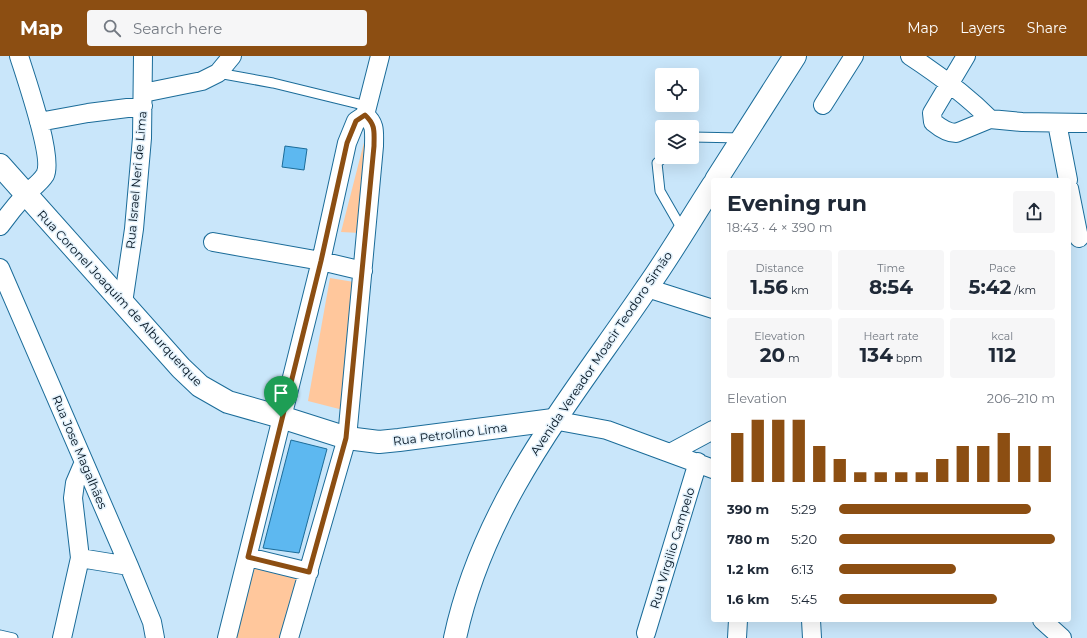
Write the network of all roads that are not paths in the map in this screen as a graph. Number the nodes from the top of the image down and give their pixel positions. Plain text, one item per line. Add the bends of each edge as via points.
1 (19, 56) edge
2 (143, 56) edge
3 (232, 56) edge
4 (380, 56) edge
5 (795, 56) edge
6 (854, 56) edge
7 (910, 56) edge
8 (966, 56) edge
9 (218, 73) junction
10 (949, 82) junction
11 (143, 100) junction
12 (823, 105) dead end
13 (366, 110) junction
14 (990, 119) junction
15 (39, 122) junction
16 (1057, 123) junction
17 (1087, 123) edge
18 (699, 137) edge
19 (743, 138) junction
20 (657, 164) edge
21 (0, 165) edge
22 (717, 178) edge
23 (1068, 178) edge
24 (711, 188) edge
25 (26, 194) junction
26 (1071, 199) edge
27 (0, 226) edge
28 (683, 231) junction
29 (1078, 239) edge
30 (212, 242) dead end
31 (321, 261) junction
32 (0, 268) edge
33 (363, 271) junction
34 (647, 288) junction
35 (123, 303) junction
36 (711, 308) edge
37 (281, 417) junction
38 (553, 420) junction
39 (711, 431) edge
40 (346, 438) junction
41 (672, 452) junction
42 (84, 462) junction
43 (706, 466) edge
44 (248, 557) junction
45 (80, 558) junction
46 (128, 566) junction
47 (309, 572) junction
48 (738, 622) edge
49 (811, 622) edge
50 (1042, 626) edge
51 (646, 633) dead end
52 (0, 635) edge
53 (12, 638) edge
54 (62, 638) edge
55 (155, 638) edge
56 (227, 638) edge
57 (289, 638) edge
58 (455, 638) edge
59 (737, 638) edge
60 (812, 638) edge
61 (1062, 638) edge

1 - 15 street
2 - 11 street, Rua Israel Neri de Lima
3 - 9 street
4 - 13 street
5 - 19 main road
6 - 12 street
7 - 10 street
8 - 10 street
9 - 11 street
9 - 13 lane via 266,81
10 - 14 street
10 - 14 street via 932,113 933,122 950,132 961,132
11 - 15 street
11 - 35 street, Rua Israel Neri de Lima via 135,221
13 - 31 street via 356,121 347,143
13 - 33 street via 374,130
14 - 16 street
15 - 25 street via 48,161 47,169 40,181
16 - 17 street
16 - 23 street
18 - 19 lane
19 - 22 main road
20 - 28 lane via 660,191
21 - 25 main road, Rua Coronel Joaquim de Alburquerque
24 - 28 main road, Avenida Vereador Moacir Teodoro Simão
25 - 27 street
25 - 35 main road, Rua Coronel Joaquim de Alburquerque
26 - 29 street
28 - 34 main road, Avenida Vereador Moacir Teodoro Simão
30 - 31 street
31 - 33 street
31 - 37 street
32 - 42 street, Rua Jose Magalhães
33 - 40 street
34 - 36 street
34 - 38 main road, Avenida Vereador Moacir Teodoro Simão
35 - 37 main road, Rua Coronel Joaquim de Alburquerque via 200,386 228,402
37 - 40 main road, Rua Coronel Joaquim de Alburquerque
37 - 44 street
38 - 40 main road, Rua Petrolino Lima via 379,442
38 - 41 street via 607,430
38 - 58 main road, Avenida Vereador Moacir Teodoro Simão via 504,502 476,562
39 - 41 street
40 - 47 street
41 - 43 street
42 - 45 street via 75,483 73,498
42 - 46 street, Rua Jose Magalhães
43 - 51 street, Rua Virgilio Campelo
44 - 47 street
44 - 56 street
45 - 46 street
45 - 54 street
46 - 55 street, Rua Jose Magalhães via 152,622
47 - 57 street
48 - 59 street
49 - 60 street
50 - 61 street
52 - 53 lane

